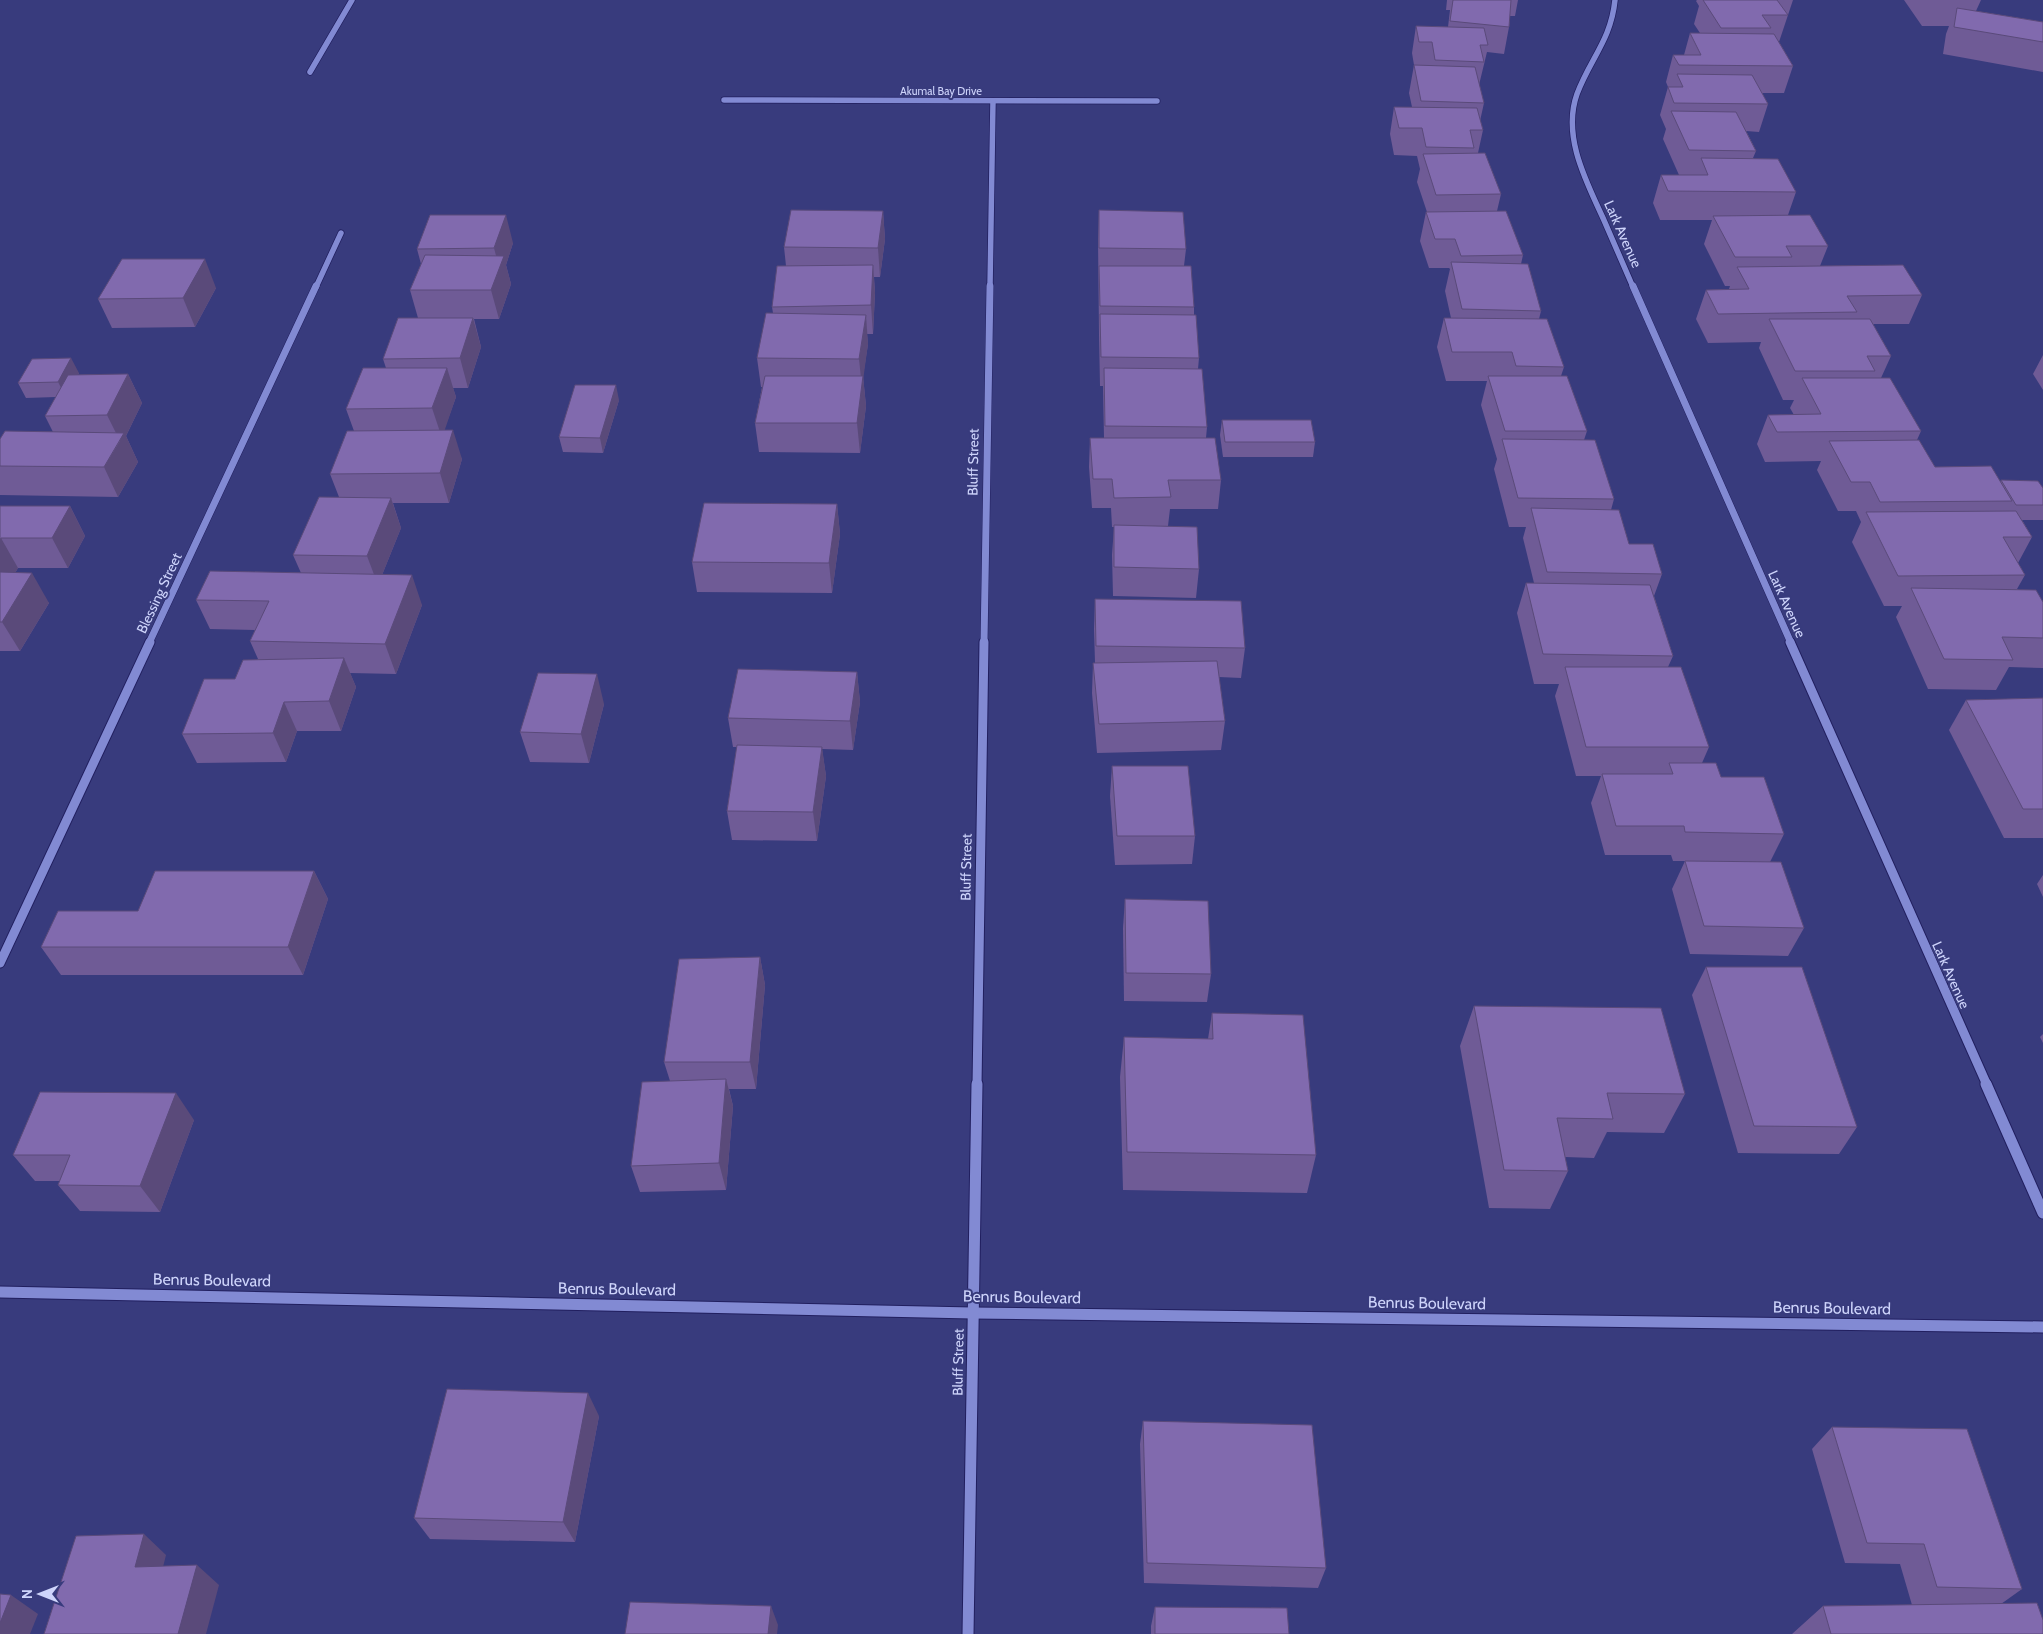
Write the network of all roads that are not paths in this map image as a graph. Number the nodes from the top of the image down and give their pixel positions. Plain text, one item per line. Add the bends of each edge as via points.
1 (352, 0) edge
2 (1615, 0) edge
3 (310, 72) dead end
4 (724, 100) dead end
5 (993, 101) junction
6 (1157, 101) dead end
7 (341, 233) dead end
8 (0, 963) edge
9 (2043, 1213) edge
10 (0, 1292) edge
11 (972, 1313) junction
12 (2043, 1327) edge
13 (968, 1634) edge

1 - 3 street
2 - 9 street, Lark Avenue via 1608,36 1577,95 1574,136 1582,171
4 - 5 street, Akumal Bay Drive
5 - 6 street, Akumal Bay Drive
5 - 11 street, Bluff Street
7 - 8 street, Blessing Street
10 - 11 street, Benrus Boulevard
11 - 12 street, Benrus Boulevard
11 - 13 street, Bluff Street

